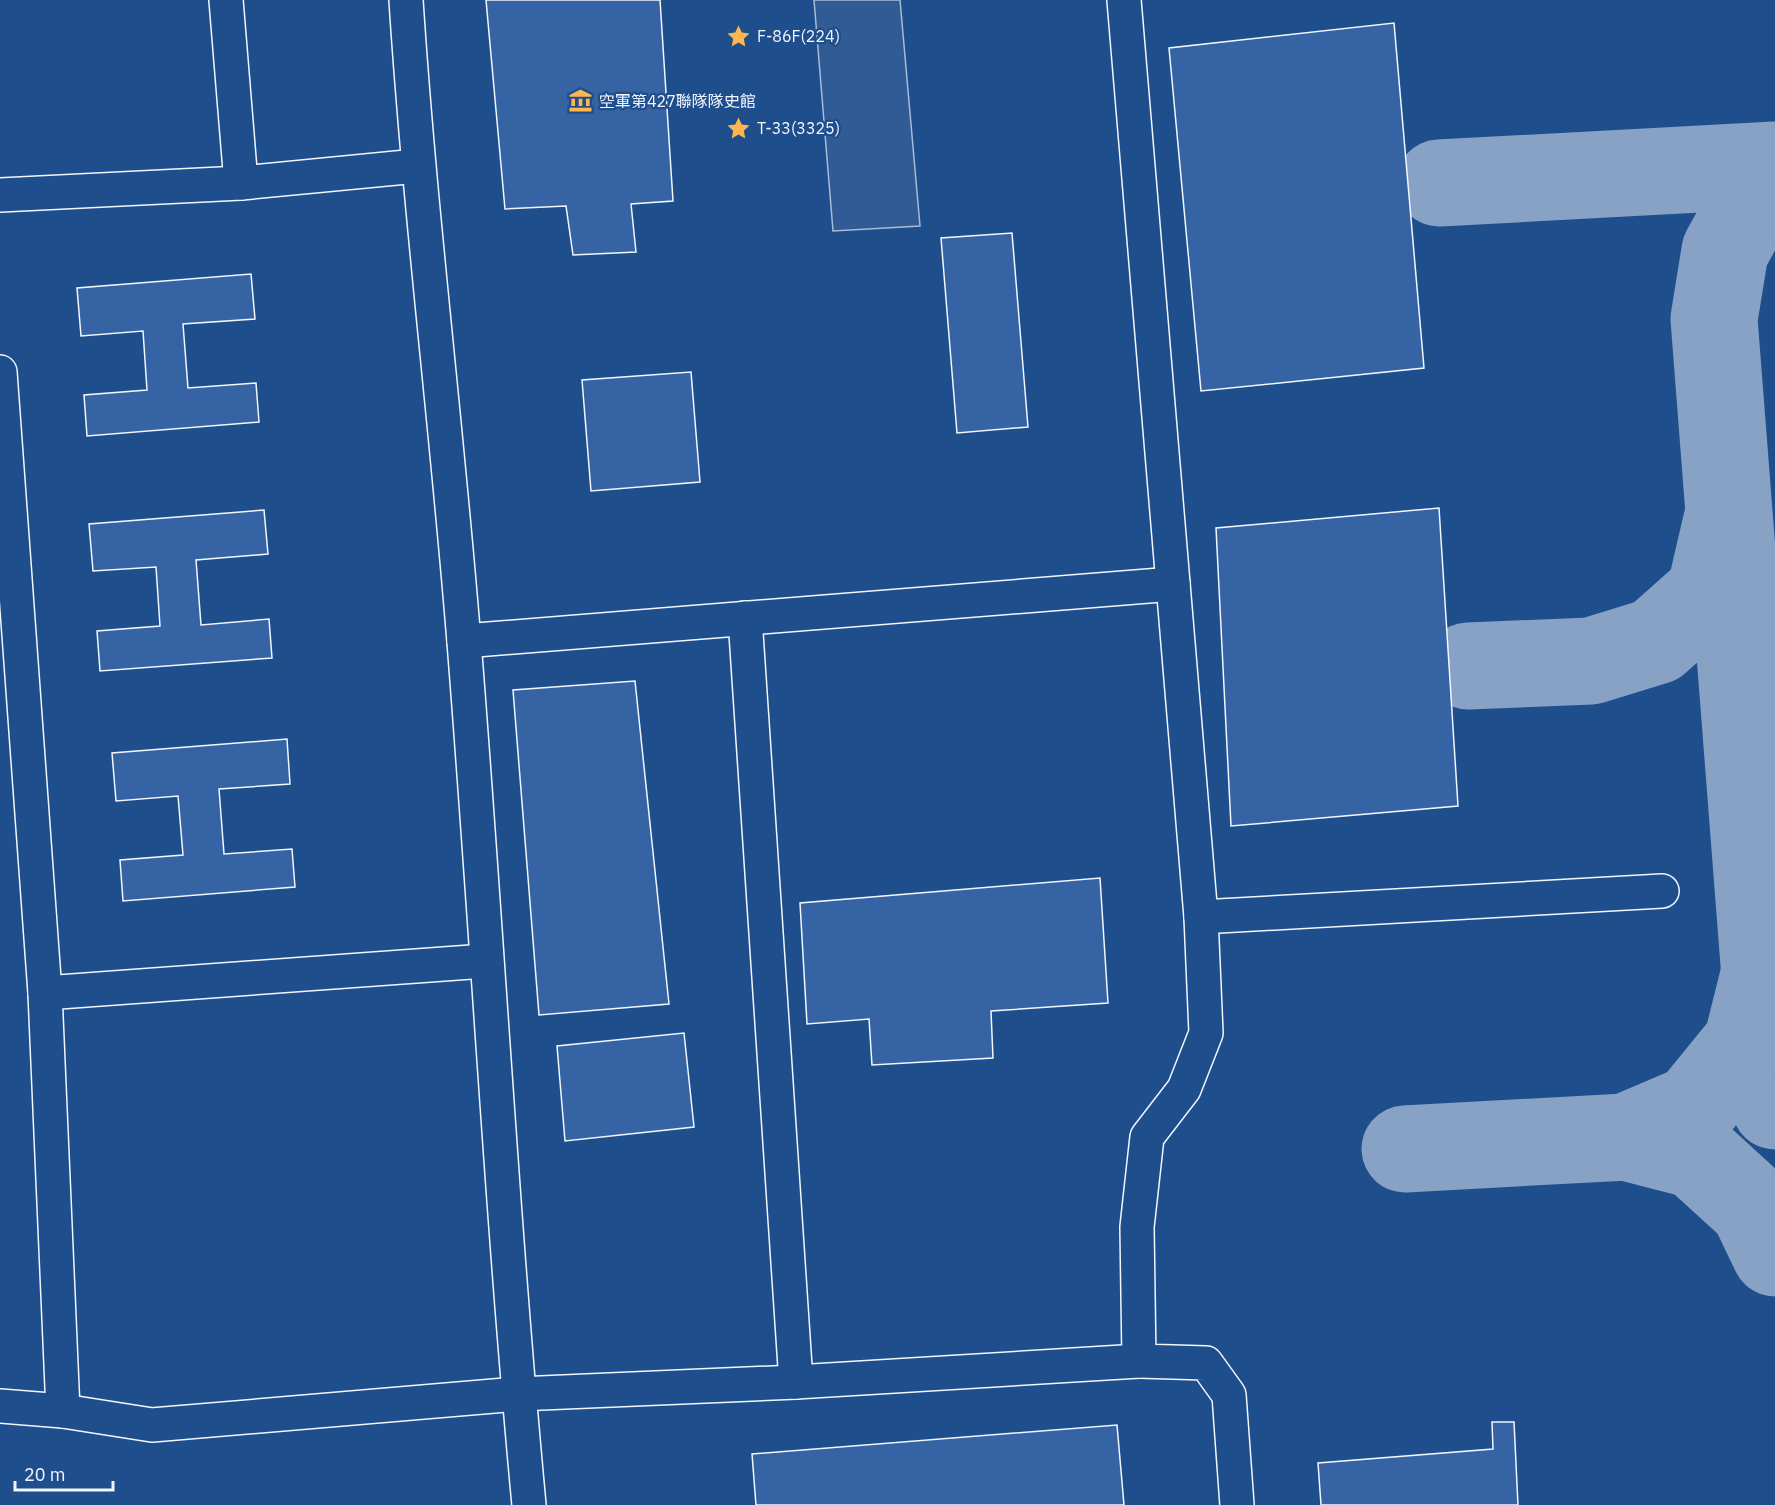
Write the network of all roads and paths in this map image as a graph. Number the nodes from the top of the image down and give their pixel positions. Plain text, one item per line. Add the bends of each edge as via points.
1 (226, 0) edge
2 (406, 0) edge
3 (1124, 0) edge
4 (417, 166) junction
5 (241, 183) junction
6 (0, 195) edge
7 (0, 372) edge
8 (1173, 584) junction
9 (745, 618) junction
10 (464, 641) junction
11 (1662, 891) dead end
12 (1201, 917) junction
13 (485, 961) junction
14 (45, 993) junction
15 (1139, 1361) junction
16 (796, 1382) junction
17 (518, 1394) junction
18 (0, 1406) edge
19 (63, 1411) junction
20 (529, 1505) edge
21 (1237, 1505) edge

1 - 5 street
2 - 4 street
3 - 8 street
4 - 5 street
4 - 10 street
5 - 6 street
7 - 14 street
8 - 9 street
8 - 12 street
9 - 10 street
9 - 16 street
10 - 13 street
11 - 12 street
12 - 15 street via 1206,1034 1184,1089 1147,1137 1137,1227
13 - 14 street
13 - 17 street
14 - 19 street
15 - 16 street
15 - 21 street via 1206,1363 1229,1395
16 - 17 street
17 - 19 street via 152,1425
17 - 20 street
18 - 19 street

